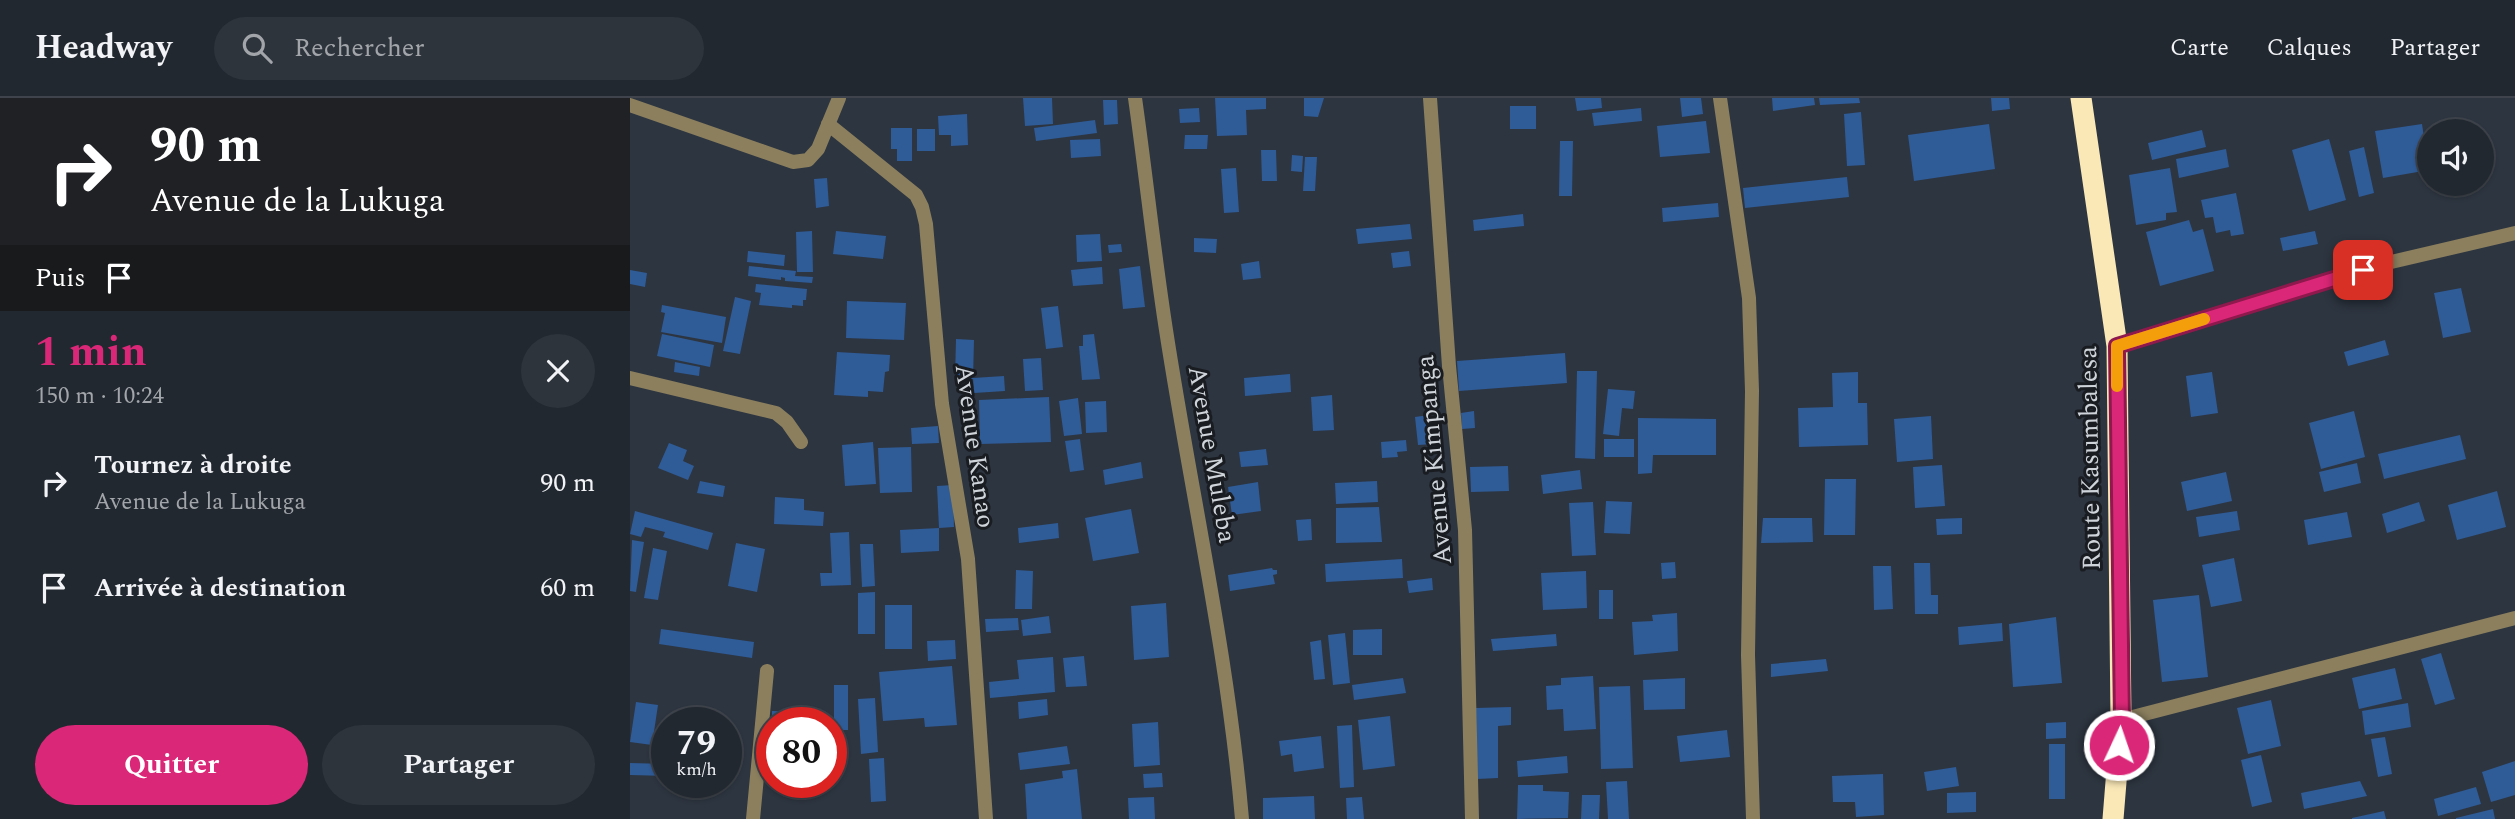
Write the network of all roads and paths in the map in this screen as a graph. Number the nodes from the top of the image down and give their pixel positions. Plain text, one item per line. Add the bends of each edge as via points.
1 (839, 98) edge
2 (1135, 98) edge
3 (1430, 98) edge
4 (1720, 98) edge
5 (2081, 98) edge
6 (630, 106) edge
7 (828, 124) junction
8 (2515, 233) edge
9 (2117, 346) junction
10 (630, 378) edge
11 (801, 442) dead end
12 (2515, 618) edge
13 (767, 671) dead end
14 (2122, 720) junction
15 (752, 819) edge
16 (986, 819) edge
17 (1242, 819) edge
18 (1472, 819) edge
19 (1753, 819) edge
20 (2113, 819) edge

1 - 7 street
2 - 17 street, Avenue Muleba via 1166,328 1232,722
3 - 18 street, Avenue Kimpanga via 1465,530
4 - 19 street via 1749,298 1748,655
5 - 9 highway, Route Kasumbalesa
6 - 7 street via 793,162 808,160
7 - 16 street, Avenue Kanao via 916,195 926,224 942,404 968,559
8 - 9 street via 2387,263
9 - 14 highway, Route Kasumbalesa
10 - 11 street via 776,413
12 - 14 street
13 - 15 street
14 - 20 highway, Route Kasumbalesa

